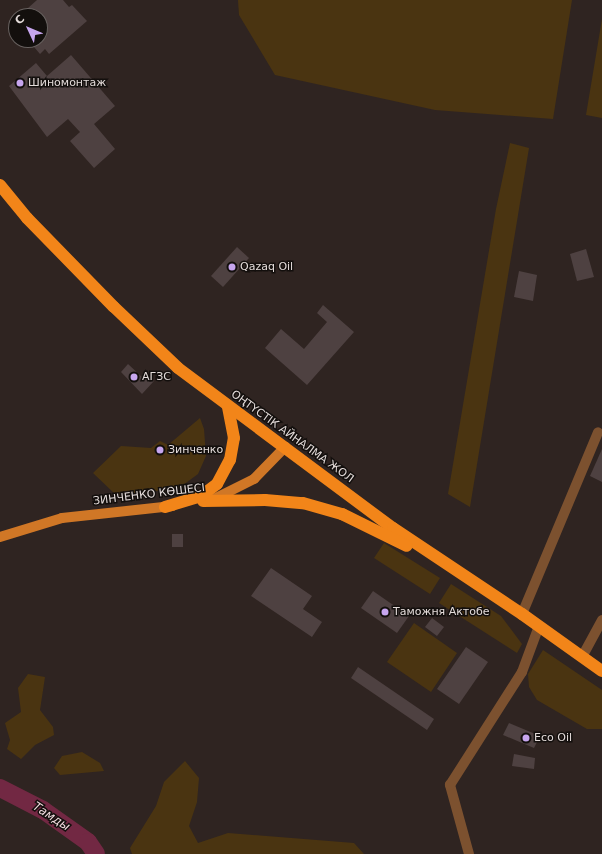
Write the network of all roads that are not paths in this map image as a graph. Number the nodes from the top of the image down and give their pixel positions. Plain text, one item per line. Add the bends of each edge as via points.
1 (0, 185) edge
2 (228, 406) junction
3 (598, 432) dead end
4 (285, 447) junction
5 (203, 501) junction
6 (165, 507) junction
7 (0, 537) edge
8 (432, 556) junction
9 (522, 614) junction
10 (602, 620) edge
11 (539, 626) junction
12 (582, 657) junction
13 (602, 671) edge
14 (469, 854) edge

1 - 2 highway, ОҢТҮСТІК АЙНАЛМА ЖОЛ via 27,218 114,307 178,368
2 - 4 highway, ОҢТҮСТІК АЙНАЛМА ЖОЛ
2 - 6 highway via 234,438 230,460 217,484 201,496
3 - 9 lane
4 - 5 main road, ЗИНЧЕНКО КӨШЕСІ via 254,479 233,492
4 - 8 highway, ОҢТҮСТІК АЙНАЛМА ЖОЛ
5 - 6 main road, ЗИНЧЕНКО КӨШЕСІ
5 - 8 highway via 265,500 303,503 342,514
6 - 7 main road, ЗИНЧЕНКО КӨШЕСІ via 62,518
8 - 9 highway, ОҢТҮСТІК АЙНАЛМА ЖОЛ
9 - 11 highway, ОҢТҮСТІК АЙНАЛМА ЖОЛ
10 - 12 lane
11 - 12 highway, ОҢТҮСТІК АЙНАЛМА ЖОЛ
11 - 14 lane via 522,672 450,786
12 - 13 highway, ОҢТҮСТІК АЙНАЛМА ЖОЛ

